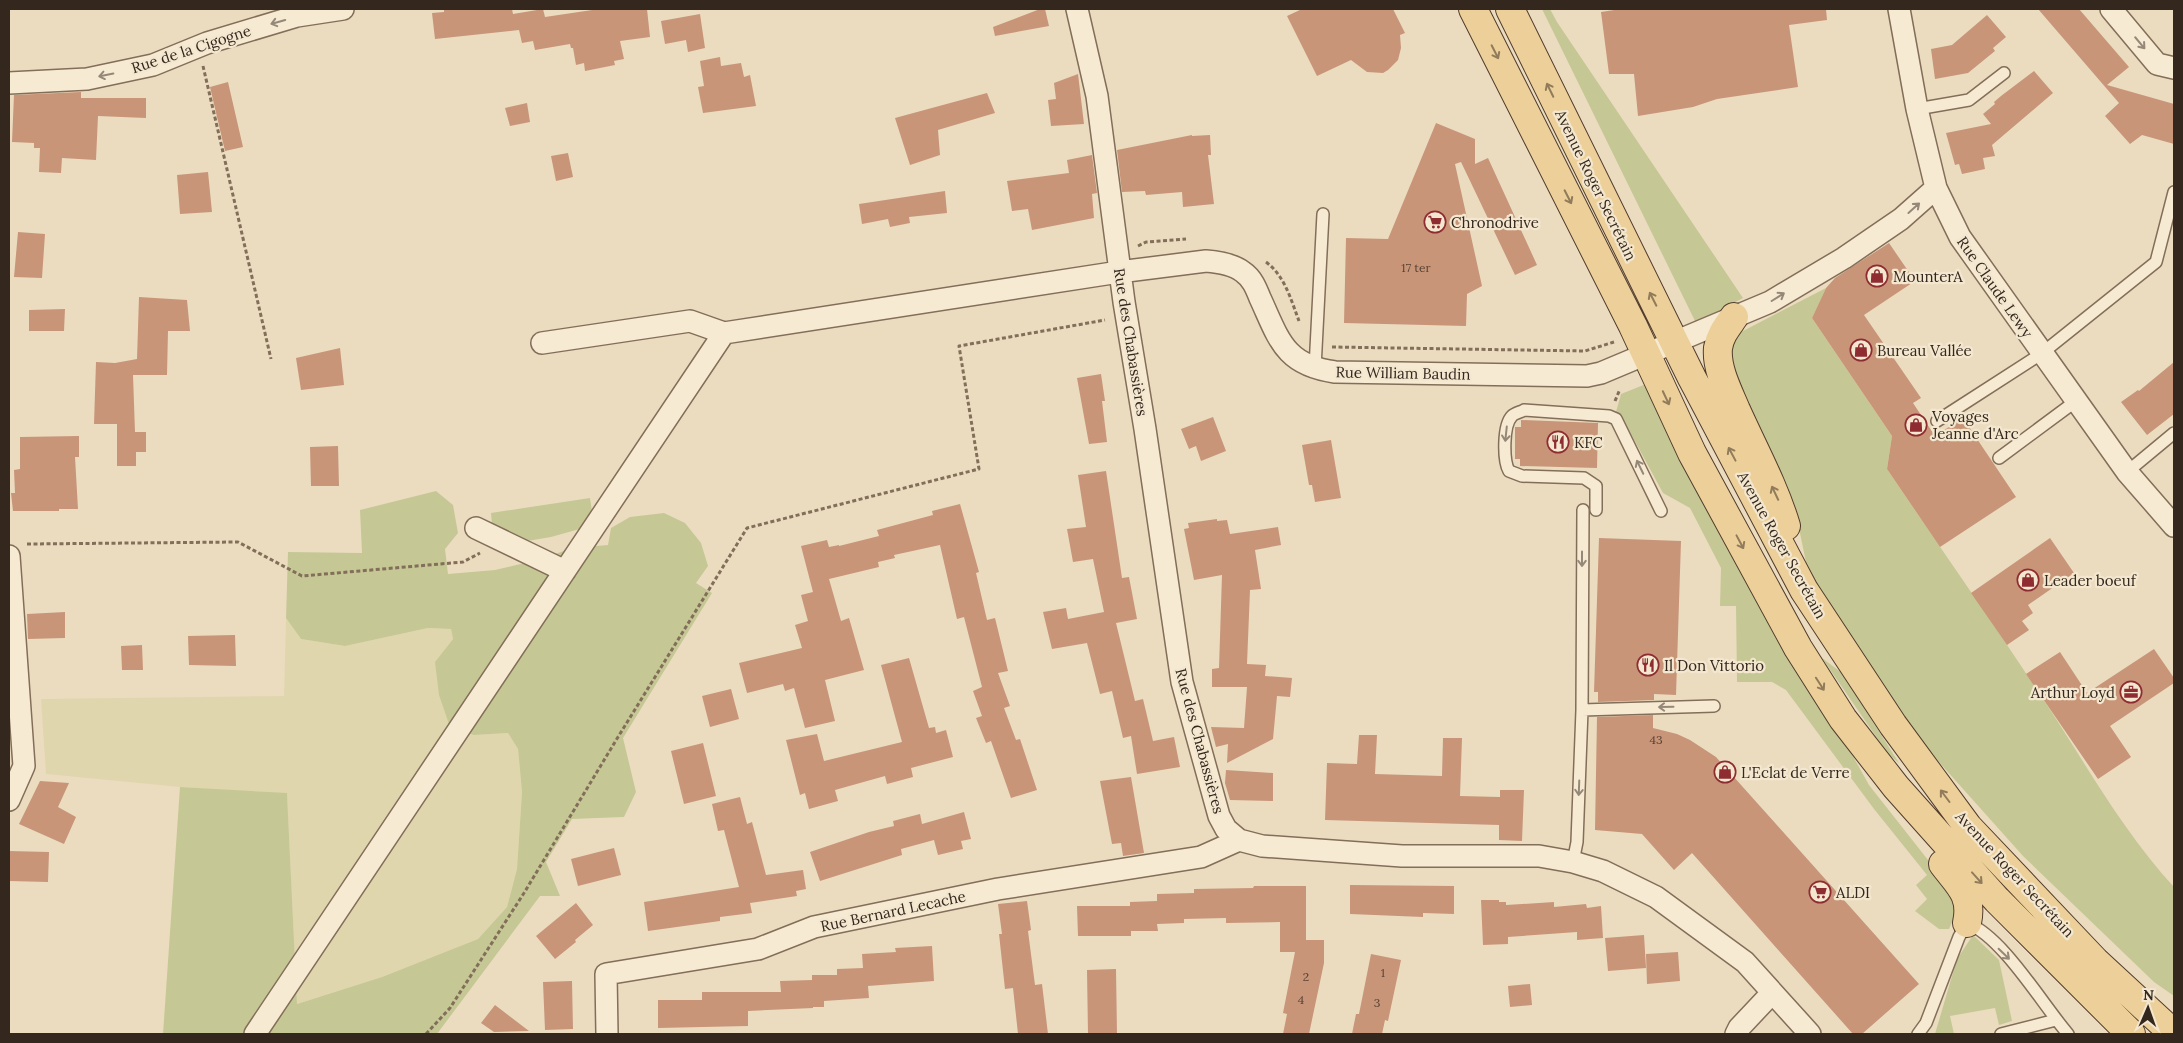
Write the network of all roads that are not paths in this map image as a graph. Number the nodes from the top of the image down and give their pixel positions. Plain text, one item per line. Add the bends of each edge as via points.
1 (343, 9) edge
2 (1077, 9) edge
3 (1473, 9) edge
4 (1510, 9) edge
5 (1899, 9) edge
6 (2111, 9) edge
7 (2174, 68) edge
8 (2004, 73) dead end
9 (9, 84) edge
10 (1917, 109) junction
11 (1936, 188) junction
12 (2174, 192) edge
13 (1323, 214) dead end
14 (1119, 272) junction
15 (1734, 318) junction
16 (724, 334) junction
17 (1675, 342) junction
18 (542, 343) dead end
19 (1645, 354) junction
20 (2042, 354) junction
21 (1315, 368) junction
22 (2076, 401) junction
23 (1937, 421) dead end
24 (2174, 433) edge
25 (1999, 458) dead end
26 (2127, 472) junction
27 (1582, 510) dead end
28 (1596, 510) dead end
29 (1661, 511) dead end
30 (2174, 526) edge
31 (476, 528) dead end
32 (17, 550) edge
33 (565, 571) junction
34 (1804, 590) junction
35 (1714, 706) dead end
36 (1582, 710) junction
37 (1843, 719) junction
38 (9, 800) edge
39 (1239, 840) junction
40 (1573, 862) junction
41 (1967, 923) junction
42 (2095, 961) junction
43 (1772, 993) junction
44 (2174, 1011) edge
45 (2056, 1020) junction
46 (255, 1034) edge
47 (607, 1034) edge
48 (1736, 1034) edge
49 (1810, 1034) edge
50 (1918, 1034) edge
51 (2001, 1034) edge
52 (2068, 1034) edge
53 (2131, 1034) edge
54 (2174, 1034) edge

1 -> 9 street, Rue de la Cigogne via 297,16 198,46 153,65 87,78
2 - 14 street, Rue des Chabassières via 1097,96
3 -> 19 main road, Avenue Roger Secrétain
17 -> 4 main road, Avenue Roger Secrétain
5 - 10 street, Rue Claude Lewy
6 -> 7 street via 2157,64
8 - 10 lane via 1969,100
10 - 11 street, Rue Claude Lewy
15 -> 11 street, Rue William Baudin via 1770,302 1844,258 1901,219
11 - 20 street, Rue Claude Lewy via 1960,237
12 - 20 lane via 2156,262
13 - 21 lane
14 - 16 street, Rue William Baudin
14 - 21 street, Rue William Baudin via 1206,261 1220,262 1243,272 1253,281 1285,348 1298,360
14 - 39 street, Rue des Chabassières via 1182,682 1219,816 1226,829
15 - 17 street, Rue William Baudin
34 -> 15 main road via 1779,503 1727,389 1718,360 1722,333
16 - 18 street via 690,321
16 - 33 street
17 - 19 street, Rue William Baudin
34 -> 17 main road, Avenue Roger Secrétain
19 - 21 street, Rue William Baudin via 1587,376 1335,372
19 -> 37 main road, Avenue Roger Secrétain via 1692,453 1793,640
20 - 22 street, Rue Claude Lewy
20 - 23 lane
22 - 25 lane
22 - 26 street, Rue Claude Lewy
24 - 26 lane
26 - 30 street, Rue Claude Lewy
27 -> 36 lane
29 -> 28 lane via 1616,418 1524,410 1512,415 1506,428 1505,464 1508,471 1522,476 1584,478 1596,486
31 - 33 street
32 - 38 street via 11,571 24,766
33 - 46 street
42 -> 34 main road, Avenue Roger Secrétain via 1968,827 1893,725
35 -> 36 lane
36 -> 40 lane via 1577,842
37 - 41 main road via 1881,789 1965,892 1970,909
37 -> 53 main road, Avenue Roger Secrétain via 1896,787 1997,900
39 - 40 street via 1262,846 1324,852 1402,856 1511,854
39 - 47 street, Rue Bernard Lecache via 1202,857 998,889 814,927 758,949 606,974
40 - 43 street via 1625,880 1656,897 1745,962
41 -> 45 lane via 1976,927 2014,963
41 - 50 lane via 1926,1023
42 - 44 main road
42 - 54 main road, Avenue Roger Secrétain
43 - 48 street
43 - 49 street
45 - 51 lane
45 - 52 lane

